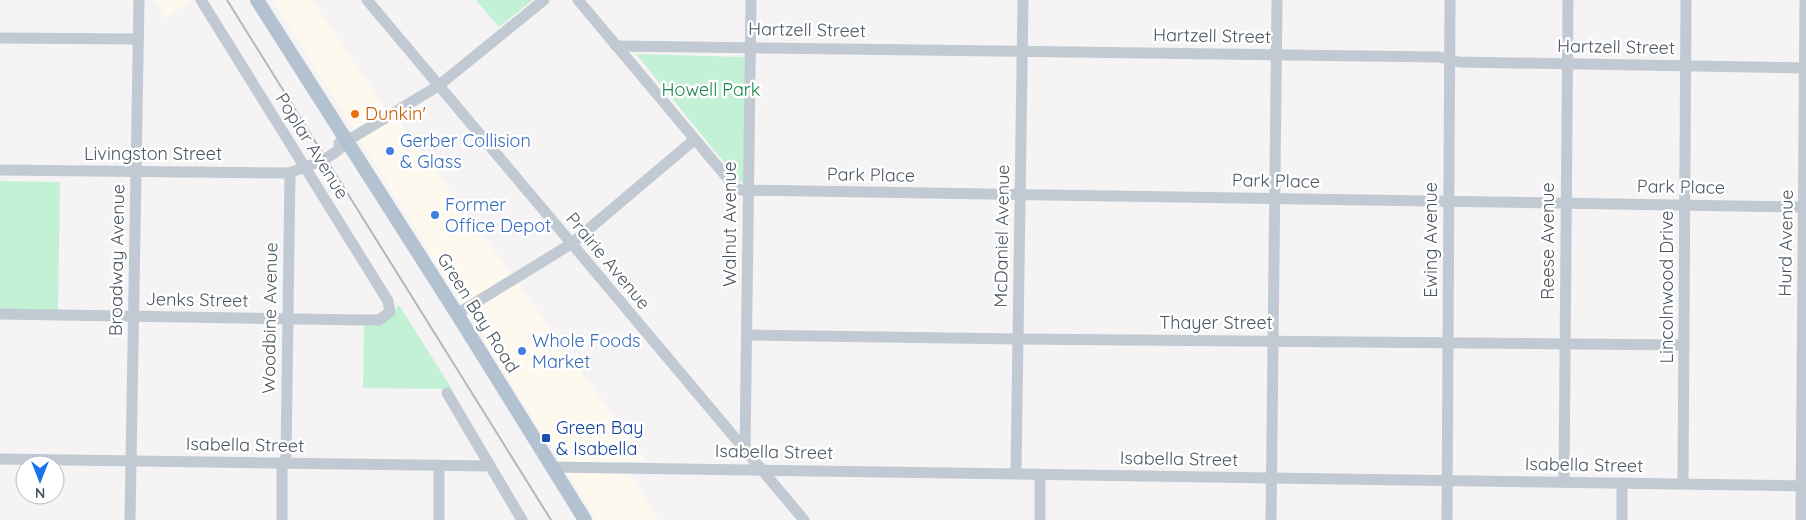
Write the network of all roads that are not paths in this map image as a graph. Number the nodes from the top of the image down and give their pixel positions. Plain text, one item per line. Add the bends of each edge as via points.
1 (139, 0) edge
2 (201, 0) edge
3 (257, 0) edge
4 (367, 0) edge
5 (544, 0) edge
6 (578, 0) edge
7 (751, 0) edge
8 (1023, 0) edge
9 (1277, 0) edge
10 (1450, 0) edge
11 (1568, 0) edge
12 (1686, 0) edge
13 (1805, 0) edge
14 (0, 38) edge
15 (138, 39) junction
16 (616, 46) junction
17 (750, 46) junction
18 (1022, 51) junction
19 (1276, 55) junction
20 (1450, 60) junction
21 (1567, 64) junction
22 (1685, 66) junction
23 (1806, 68) edge
24 (438, 86) junction
25 (694, 140) junction
26 (347, 141) junction
27 (1805, 160) edge
28 (304, 167) junction
29 (0, 170) edge
30 (136, 172) junction
31 (290, 173) junction
32 (748, 191) junction
33 (1020, 195) junction
34 (1274, 199) junction
35 (1449, 202) junction
36 (1565, 203) junction
37 (1685, 205) junction
38 (1804, 207) junction
39 (571, 244) junction
40 (390, 312) joint
41 (0, 314) edge
42 (457, 314) junction
43 (133, 316) junction
44 (287, 319) junction
45 (747, 335) junction
46 (1018, 340) junction
47 (1273, 341) junction
48 (1448, 342) junction
49 (1564, 343) junction
50 (1684, 345) junction
51 (447, 393) dead end
52 (745, 448) junction
53 (0, 459) edge
54 (131, 461) junction
55 (282, 466) junction
56 (439, 466) junction
57 (489, 466) junction
58 (551, 467) junction
59 (740, 470) junction
60 (762, 470) junction
61 (1016, 473) junction
62 (1040, 474) junction
63 (1271, 478) junction
64 (1447, 481) junction
65 (1564, 482) junction
66 (1622, 483) junction
67 (1683, 484) junction
68 (1803, 486) edge
69 (130, 520) edge
70 (282, 520) edge
71 (439, 520) edge
72 (522, 520) edge
73 (585, 520) edge
74 (804, 520) edge
75 (1040, 520) edge
76 (1271, 520) edge
77 (1446, 520) edge
78 (1622, 520) edge
79 (1801, 520) edge

1 - 15 street, Broadway Avenue
2 - 28 street, Poplar Avenue
3 - 26 main road, Green Bay Road
4 - 24 street, Prairie Avenue
5 - 24 street, Livingston Street
6 - 16 street
7 - 17 street, Walnut Avenue
8 - 18 street, McDaniel Avenue
9 - 19 street
10 - 20 street, Ewing Avenue
11 - 21 street, Reese Avenue
12 - 22 street, Lincolnwood Drive
13 - 23 street, Hurd Avenue
14 - 15 street
15 - 30 street, Broadway Avenue
16 - 17 street, Hartzell Street
16 - 25 street
17 - 18 street, Hartzell Street
17 - 32 street, Walnut Avenue
18 - 19 street, Hartzell Street
18 - 33 street, McDaniel Avenue
19 - 20 street, Hartzell Street via 1439,57
19 - 34 street
20 - 21 street, Hartzell Street
20 - 35 street, Ewing Avenue
21 - 22 street, Hartzell Street
21 - 36 street, Reese Avenue
22 - 23 street, Hartzell Street
22 - 37 street, Lincolnwood Drive
23 - 27 street, Hurd Avenue
24 - 26 street, Livingston Street
24 - 39 street, Prairie Avenue
25 - 32 street via 734,187
25 - 39 street
26 - 28 street, Livingston Street via 340,150
26 - 42 main road, Green Bay Road
27 - 38 street, Hurd Avenue
28 - 31 street, Livingston Street
28 - 40 street, Poplar Avenue via 388,301
29 - 30 street, Livingston Street
30 - 31 street, Livingston Street
30 - 43 street, Broadway Avenue
31 - 44 street, Woodbine Avenue
32 - 33 street, Park Place
32 - 45 street, Walnut Avenue
33 - 34 street, Park Place
33 - 46 street, McDaniel Avenue
34 - 35 street, Park Place
34 - 47 street
35 - 36 street, Park Place
35 - 48 street, Ewing Avenue
36 - 37 street, Park Place
36 - 49 street, Reese Avenue
37 - 38 street, Park Place
37 - 50 street, Lincolnwood Drive
38 - 68 street, Hurd Avenue
39 - 42 street
39 - 52 street, Prairie Avenue
40 - 44 street, Jenks Street via 379,320
41 - 43 street, Jenks Street
42 - 58 main road, Green Bay Road
43 - 44 street, Jenks Street
43 - 54 street, Broadway Avenue
44 - 55 street, Woodbine Avenue via 286,456
45 - 46 street, Thayer Street
45 - 52 street, Walnut Avenue
46 - 47 street, Thayer Street
46 - 61 street, McDaniel Avenue
47 - 48 street, Thayer Street
47 - 63 street
48 - 49 street, Thayer Street
48 - 64 street, Ewing Avenue
49 - 50 street, Thayer Street
49 - 65 street, Reese Avenue
50 - 67 street, Lincolnwood Drive
51 - 57 street
52 - 59 street, Walnut Avenue
52 - 60 street, Prairie Avenue
53 - 54 street, Isabella Street
54 - 55 street, Isabella Street
54 - 69 street, Broadway Avenue
55 - 56 street, Isabella Street
55 - 70 street, Woodbine Avenue
56 - 57 street, Isabella Street
56 - 71 street
57 - 72 street
58 - 59 street, Isabella Street
58 - 73 main road, Green Bay Road
59 - 60 street, Isabella Street
60 - 61 street, Isabella Street
60 - 74 street, Prairie Avenue
61 - 62 street, Isabella Street
62 - 63 street, Isabella Street
62 - 75 street
63 - 64 street, Isabella Street
63 - 76 street
64 - 65 street, Isabella Street
64 - 77 street, Ewing Avenue
65 - 66 street, Isabella Street
66 - 67 street, Isabella Street
66 - 78 street
67 - 68 street, Isabella Street
68 - 79 street, Hurd Avenue

